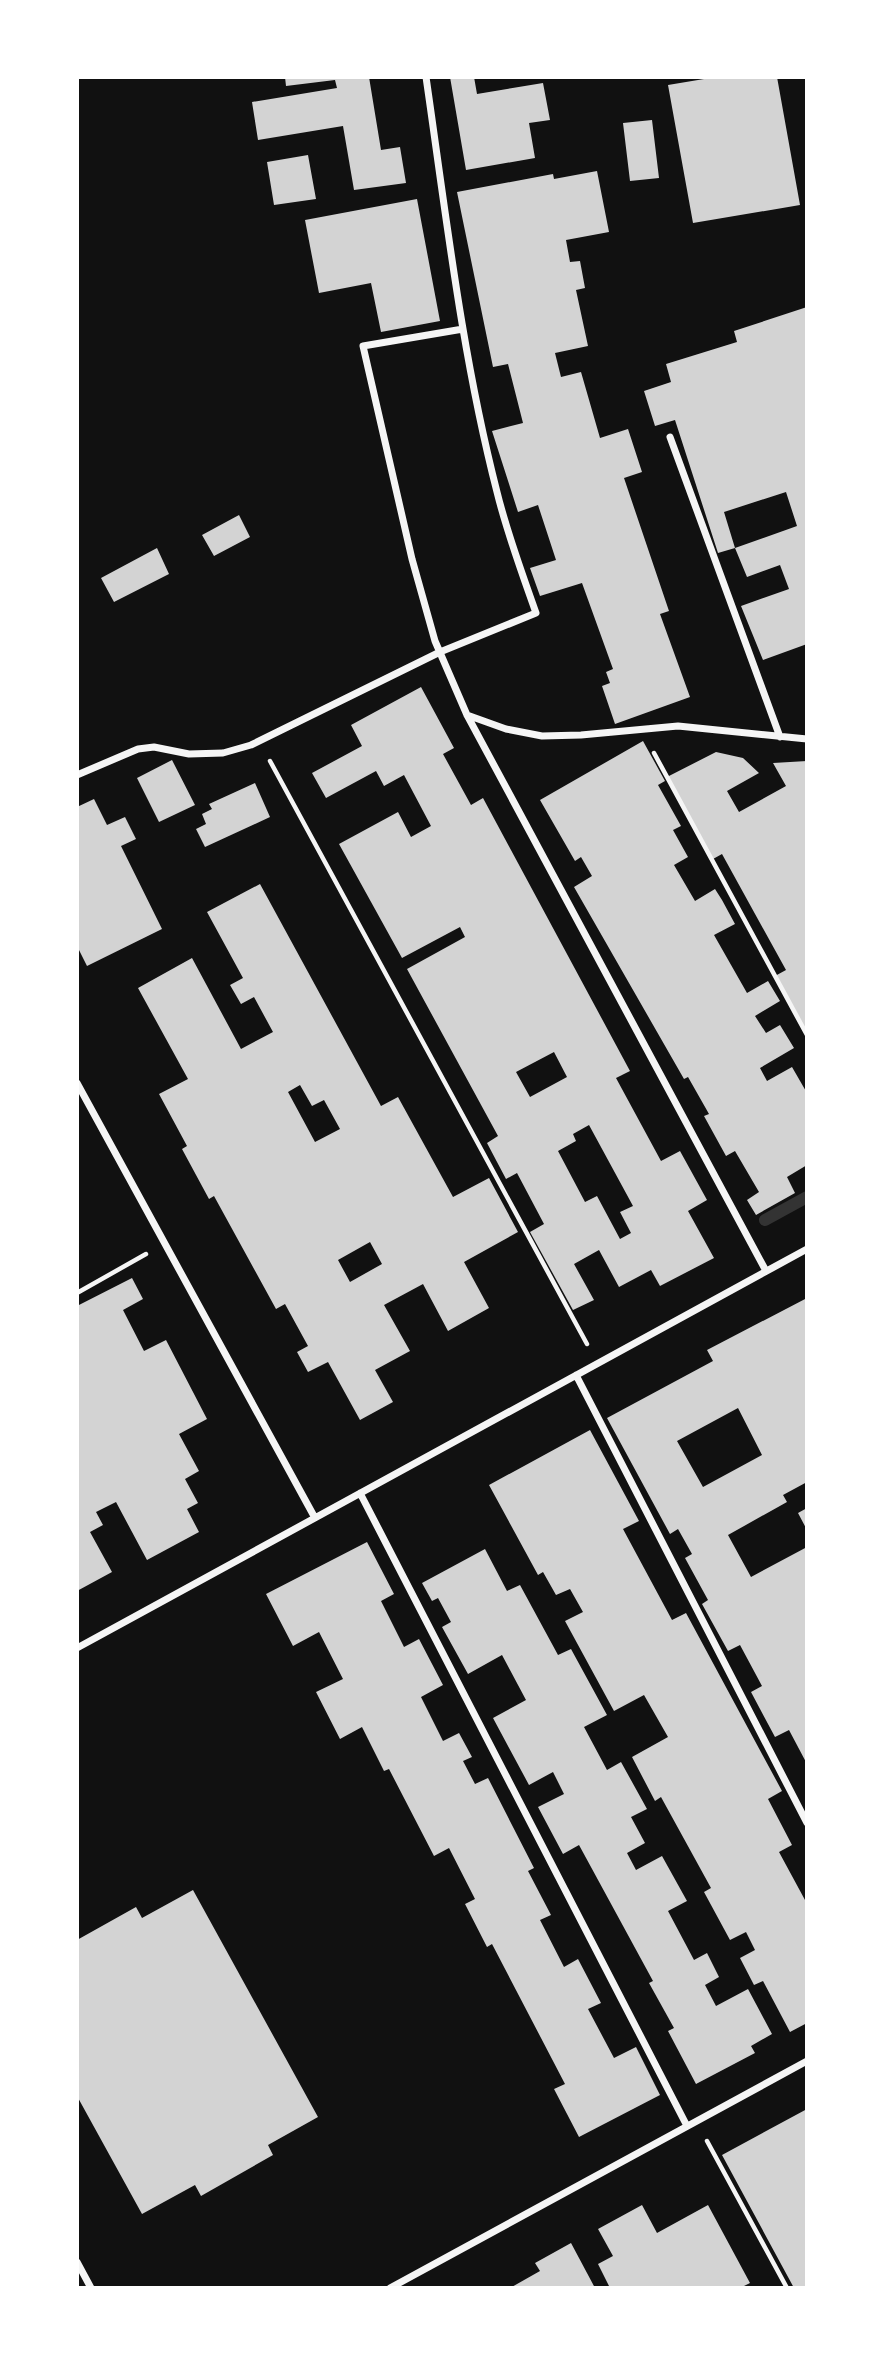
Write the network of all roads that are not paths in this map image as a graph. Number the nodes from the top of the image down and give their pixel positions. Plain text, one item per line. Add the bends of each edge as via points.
1 (426, 77) edge
2 (463, 329) junction
3 (670, 438) dead end
4 (440, 652) junction
5 (467, 715) junction
6 (780, 737) junction
7 (807, 739) edge
8 (77, 775) edge
9 (77, 1083) edge
10 (807, 1250) edge
11 (766, 1271) junction
12 (576, 1376) junction
13 (360, 1493) junction
14 (315, 1518) junction
15 (77, 1648) edge
16 (807, 1823) edge
17 (807, 2061) edge
18 (687, 2126) junction
19 (77, 2262) edge
20 (91, 2288) edge
21 (390, 2288) edge

1 - 2 street
2 - 4 street via 497,493 536,613
2 - 4 street via 363,346 412,558
3 - 6 street
4 - 5 street
4 - 8 street via 259,741 223,753 189,754 154,747
5 - 6 street via 542,736 678,726
5 - 11 street
6 - 7 street
9 - 14 street
10 - 11 street
11 - 12 street
12 - 13 street
12 - 16 street
13 - 14 street
13 - 18 street
14 - 15 street
17 - 18 street
18 - 21 street
19 - 20 street

